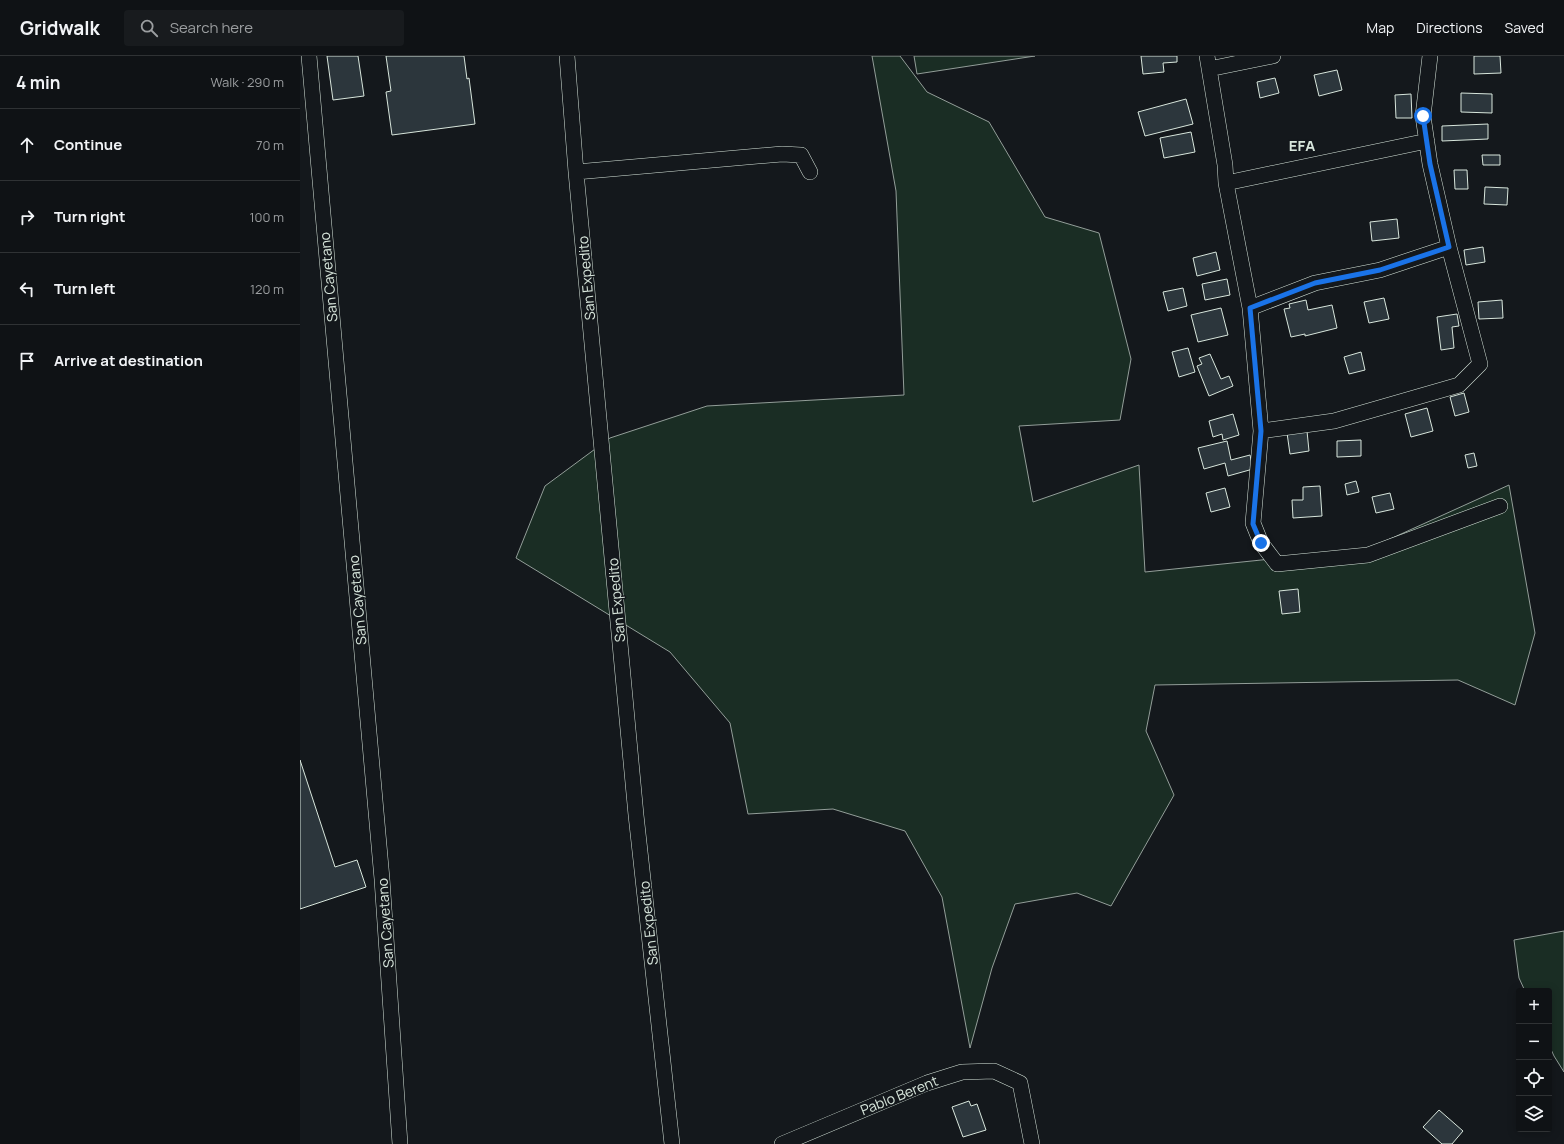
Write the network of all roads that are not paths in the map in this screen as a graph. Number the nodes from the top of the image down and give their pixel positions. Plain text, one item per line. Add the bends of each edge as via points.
1 (309, 56) edge
2 (567, 56) edge
3 (1273, 56) edge
4 (1430, 56) edge
5 (1208, 62) edge
6 (1428, 141) junction
7 (576, 172) junction
8 (810, 172) dead end
9 (1226, 183) junction
10 (1449, 247) junction
11 (1250, 308) junction
12 (1261, 431) junction
13 (1500, 506) dead end
14 (400, 1144) edge
15 (672, 1144) edge
16 (782, 1144) edge
17 (1032, 1144) edge

1 - 14 street, San Cayetano via 382,879
2 - 7 street, San Expedito
3 - 5 street
4 - 6 street via 1423,116
5 - 9 street
6 - 9 street
6 - 10 street via 1430,164
7 - 8 street via 782,154 801,155
7 - 15 street, San Expedito via 636,815
9 - 11 street
10 - 11 street via 1380,270 1315,283
10 - 12 street via 1480,364 1459,385 1334,421
11 - 12 street
12 - 13 street via 1253,524 1261,543 1277,564 1368,555
16 - 17 street, Pablo Berent via 927,1083 962,1072 994,1071 1020,1083

